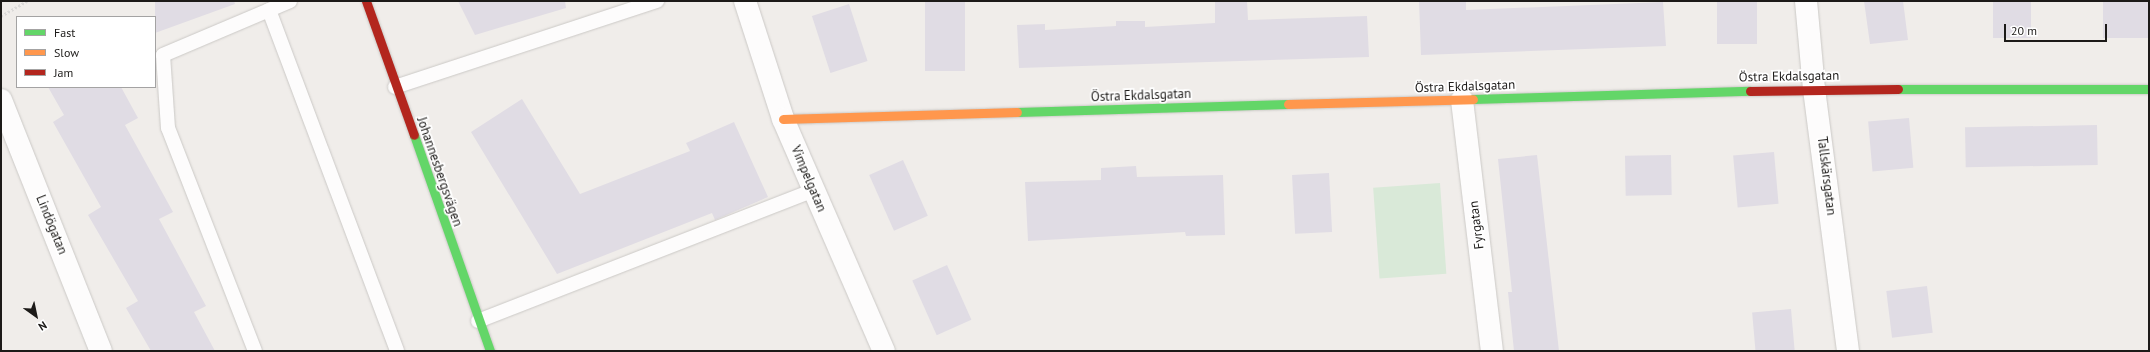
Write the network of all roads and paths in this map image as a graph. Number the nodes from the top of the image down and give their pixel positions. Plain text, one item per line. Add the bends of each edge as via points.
1 (27, 1) edge
2 (290, 1) edge
3 (366, 1) edge
4 (657, 1) edge
5 (745, 1) edge
6 (1806, 1) edge
7 (269, 10) junction
8 (1, 16) edge
9 (395, 87) junction
10 (1814, 89) junction
11 (2149, 89) edge
12 (1462, 100) junction
13 (3, 110) edge
14 (782, 119) junction
15 (812, 191) junction
16 (478, 321) junction
17 (101, 351) edge
18 (255, 351) edge
19 (397, 351) edge
20 (490, 351) edge
21 (884, 351) edge
22 (1492, 351) edge
23 (1848, 351) edge

1 - 8 path
2 - 7 lane
3 - 9 street, Johannesbergsvägen
4 - 9 lane
5 - 14 street, Vimpelgatan
6 - 10 street, Tallskärsgatan
7 - 18 lane via 164,55 168,128
7 - 19 lane
9 - 16 street, Johannesbergsvägen
10 - 11 street, Östra Ekdalsgatan
10 - 12 street, Östra Ekdalsgatan
10 - 23 street, Tallskärsgatan
12 - 14 street, Östra Ekdalsgatan
12 - 22 street, Fyrgatan
13 - 17 street, Lindögatan
14 - 15 street, Vimpelgatan
15 - 16 lane
15 - 21 street, Vimpelgatan
16 - 20 street, Johannesbergsvägen

